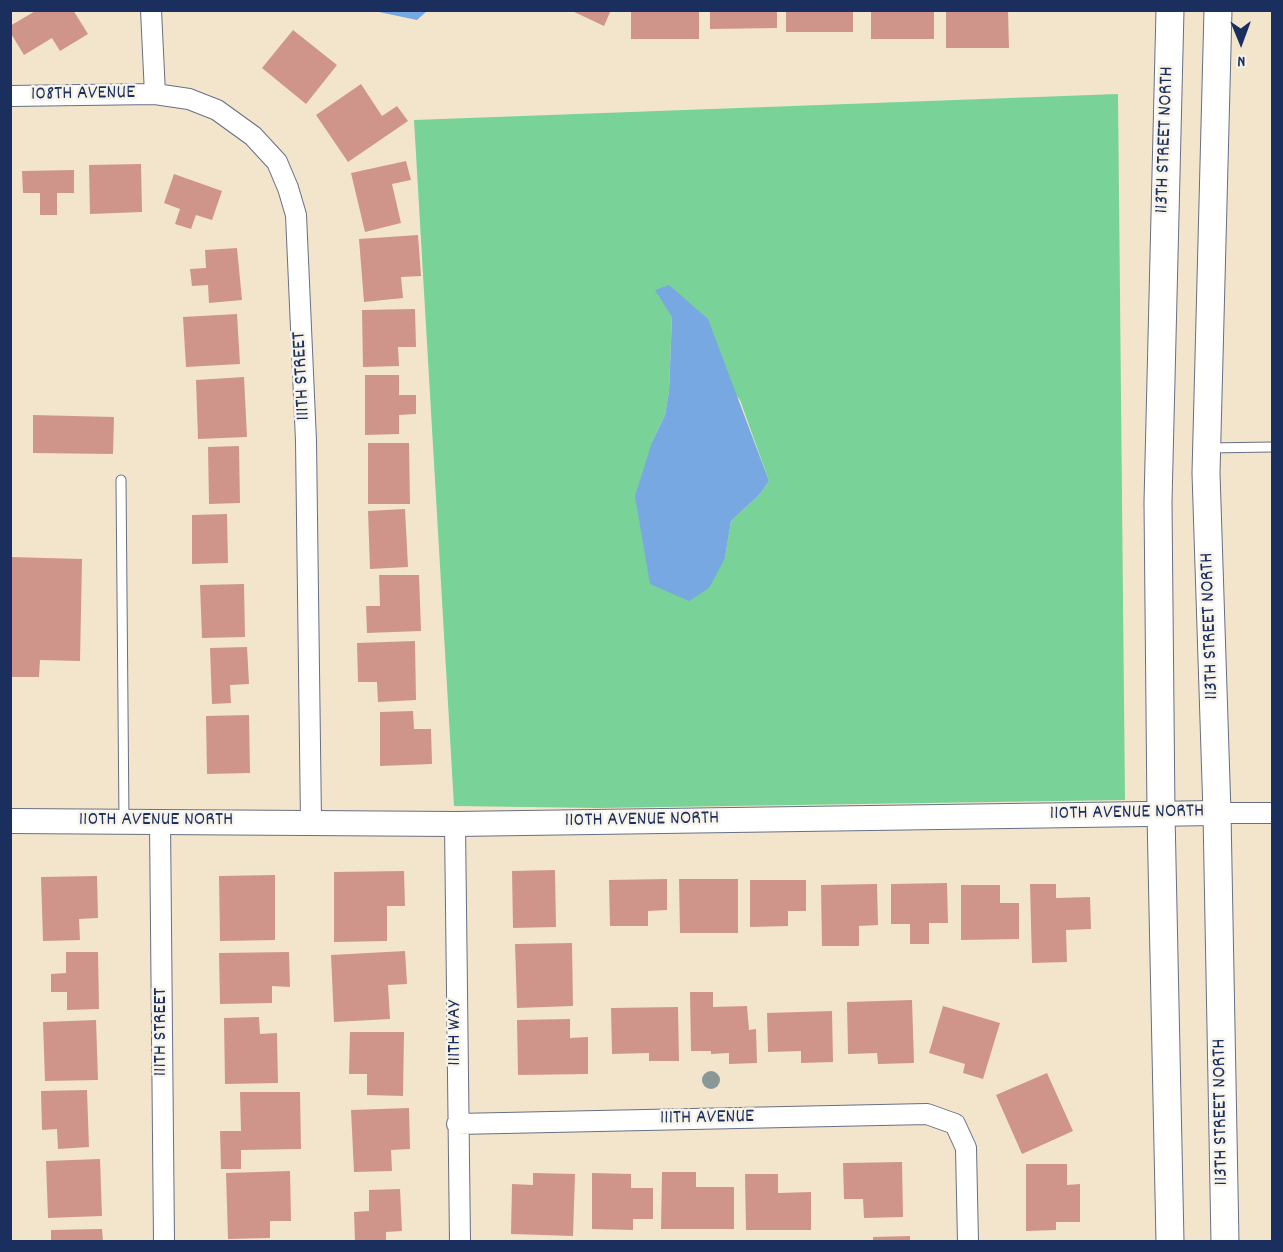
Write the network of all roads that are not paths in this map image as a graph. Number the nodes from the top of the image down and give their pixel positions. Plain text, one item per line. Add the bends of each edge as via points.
1 (151, 10) edge
2 (1170, 10) edge
3 (1218, 10) edge
4 (155, 94) junction
5 (10, 96) edge
6 (1272, 447) edge
7 (1207, 448) junction
8 (121, 480) dead end
9 (1216, 813) junction
10 (1272, 813) edge
11 (1161, 814) junction
12 (10, 821) edge
13 (124, 822) junction
14 (160, 822) junction
15 (311, 822) junction
16 (455, 824) junction
17 (457, 1124) junction
18 (164, 1242) edge
19 (460, 1242) edge
20 (968, 1242) edge
21 (1170, 1242) edge
22 (1225, 1242) edge

1 - 4 street
2 - 11 main road, 113TH STREET NORTH via 1158,502
3 - 7 main road, 113TH STREET NORTH
4 - 5 street, 108TH AVENUE
4 - 15 street, 111TH STREET via 189,99 217,110 253,136 277,162 296,215 306,441
6 - 7 lane
7 - 9 main road, 113TH STREET NORTH
8 - 13 lane
9 - 10 street, 110TH AVENUE NORTH
9 - 11 street, 110TH AVENUE NORTH
9 - 22 main road, 113TH STREET NORTH
11 - 16 street, 110TH AVENUE NORTH
11 - 21 main road, 113TH STREET NORTH
12 - 13 street, 110TH AVENUE NORTH
13 - 14 street, 110TH AVENUE NORTH
14 - 15 street, 110TH AVENUE NORTH
14 - 18 street, 111TH STREET
15 - 16 street, 110TH AVENUE NORTH
16 - 17 street, 111TH WAY
17 - 19 street, 111TH WAY
17 - 20 street, 111TH AVENUE via 927,1114 955,1124 966,1148

